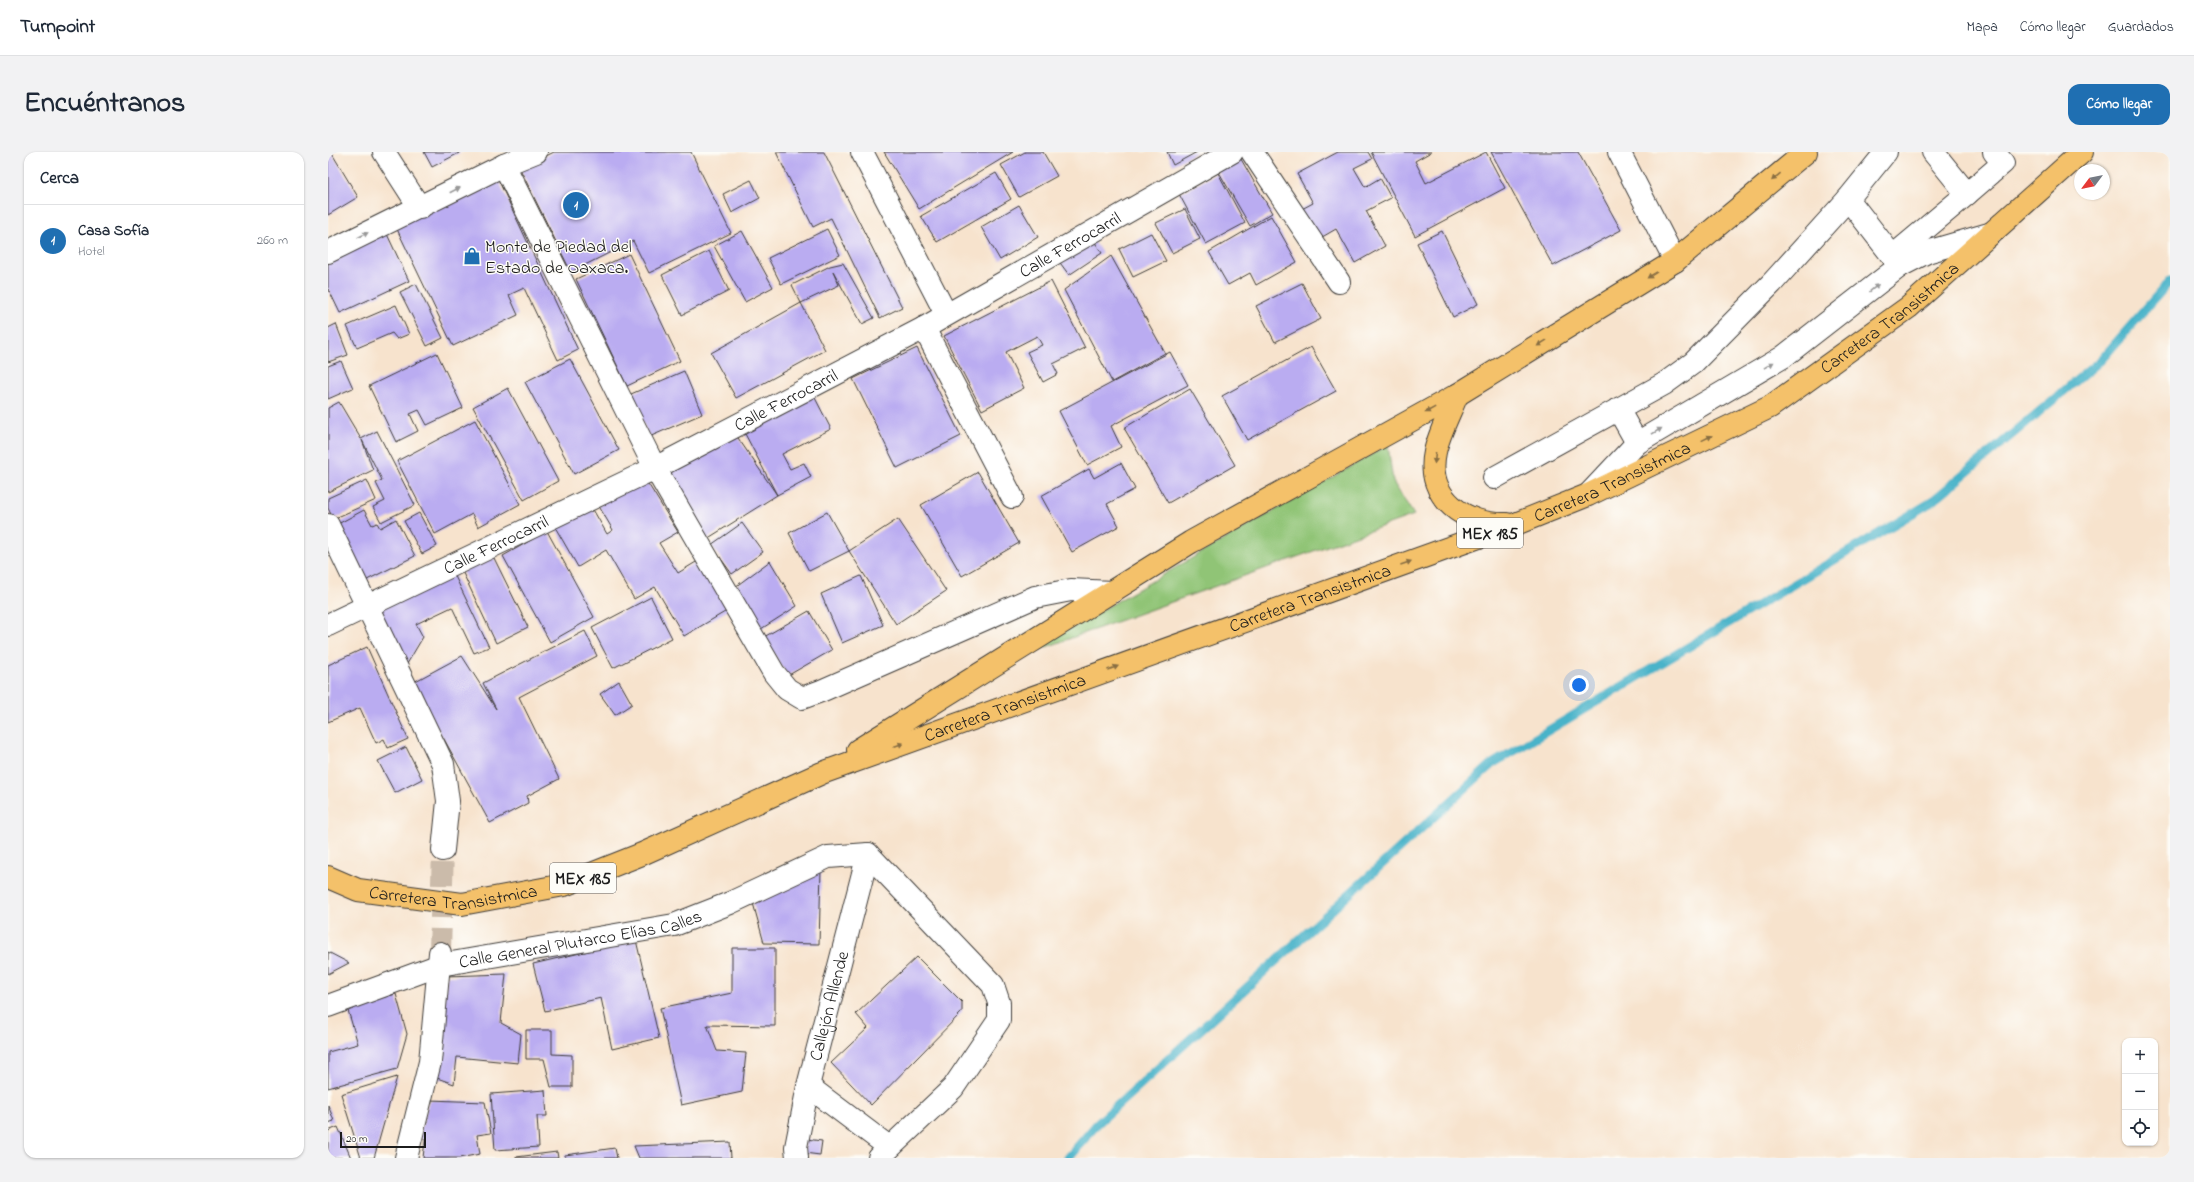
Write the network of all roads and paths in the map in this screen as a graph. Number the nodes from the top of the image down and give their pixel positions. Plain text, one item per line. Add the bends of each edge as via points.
1 (384, 152) edge
2 (536, 152) edge
3 (862, 152) edge
4 (1232, 152) edge
5 (1252, 152) edge
6 (1619, 152) edge
7 (1806, 152) edge
8 (1886, 152) edge
9 (1933, 152) edge
10 (1994, 152) edge
11 (2082, 152) edge
12 (504, 165) junction
13 (1967, 194) junction
14 (1848, 199) junction
15 (420, 208) junction
16 (1992, 233) junction
17 (328, 252) edge
18 (1676, 261) junction
19 (1896, 261) junction
20 (1339, 282) dead end
21 (946, 314) junction
22 (924, 328) junction
23 (1457, 395) junction
24 (1618, 409) junction
25 (1638, 443) junction
26 (655, 468) junction
27 (1494, 478) dead end
28 (1588, 495) junction
29 (1012, 497) dead end
30 (1518, 523) junction
31 (328, 525) edge
32 (1112, 592) junction
33 (366, 606) junction
34 (328, 625) edge
35 (822, 773) junction
36 (443, 850) tunnel mouth
37 (868, 854) junction
38 (328, 877) edge
39 (440, 958) junction
40 (328, 1006) edge
41 (808, 1086) junction
42 (884, 1153) edge
43 (406, 1158) edge
44 (797, 1158) edge

1 - 15 street
2 - 12 street
3 - 21 street
4 - 21 street, Calle Ferrocarril
5 - 20 street
6 - 18 street
7 -> 18 main road, Carretera Transistmica / MEX 185
8 - 14 street
9 - 13 street
10 - 13 street via 2003,162
11 - 16 main road, Carretera Transistmica / MEX 185
15 -> 12 street
12 - 26 street
13 - 19 street
14 - 19 street
14 - 24 street via 1772,284 1694,363 1664,384
17 -> 15 street
16 - 19 street
28 -> 16 main road, Carretera Transistmica / MEX 185 via 1770,407 1909,307
18 -> 23 main road, Carretera Transistmica / MEX 185
25 -> 19 street via 1783,357
21 - 22 street, Calle Ferrocarril
22 - 26 street, Calle Ferrocarril
22 - 29 street
23 -> 30 main road via 1435,452 1434,469 1438,488 1447,502 1461,514 1476,521 1490,525
23 -> 32 main road, Carretera Transistmica / MEX 185 via 1191,542
24 - 25 street
24 - 27 street
25 - 28 street
26 - 32 street via 774,672 787,689 802,698 1036,597 1071,590
26 - 33 street, Calle Ferrocarril
28 - 30 main road, Carretera Transistmica / MEX 185
35 -> 30 main road, Carretera Transistmica / MEX 185
31 - 33 street
32 - 35 main road, Carretera Transistmica / MEX 185
33 - 34 street, Calle Ferrocarril
33 - 36 street via 443,764 448,801
35 - 38 main road, Carretera Transistmica / MEX 185 via 642,854 564,885 462,904 358,890
37 - 39 street, Calle General Plutarco Elías Calles via 828,857 730,904 674,925
37 - 41 street, Callejón Allende
37 - 42 street via 993,985 999,1003 999,1020 953,1088
39 - 40 street, Calle General Plutarco Elías Calles
39 - 43 street via 430,1062
41 - 42 street
41 - 44 street, Callejón Allende via 796,1147

